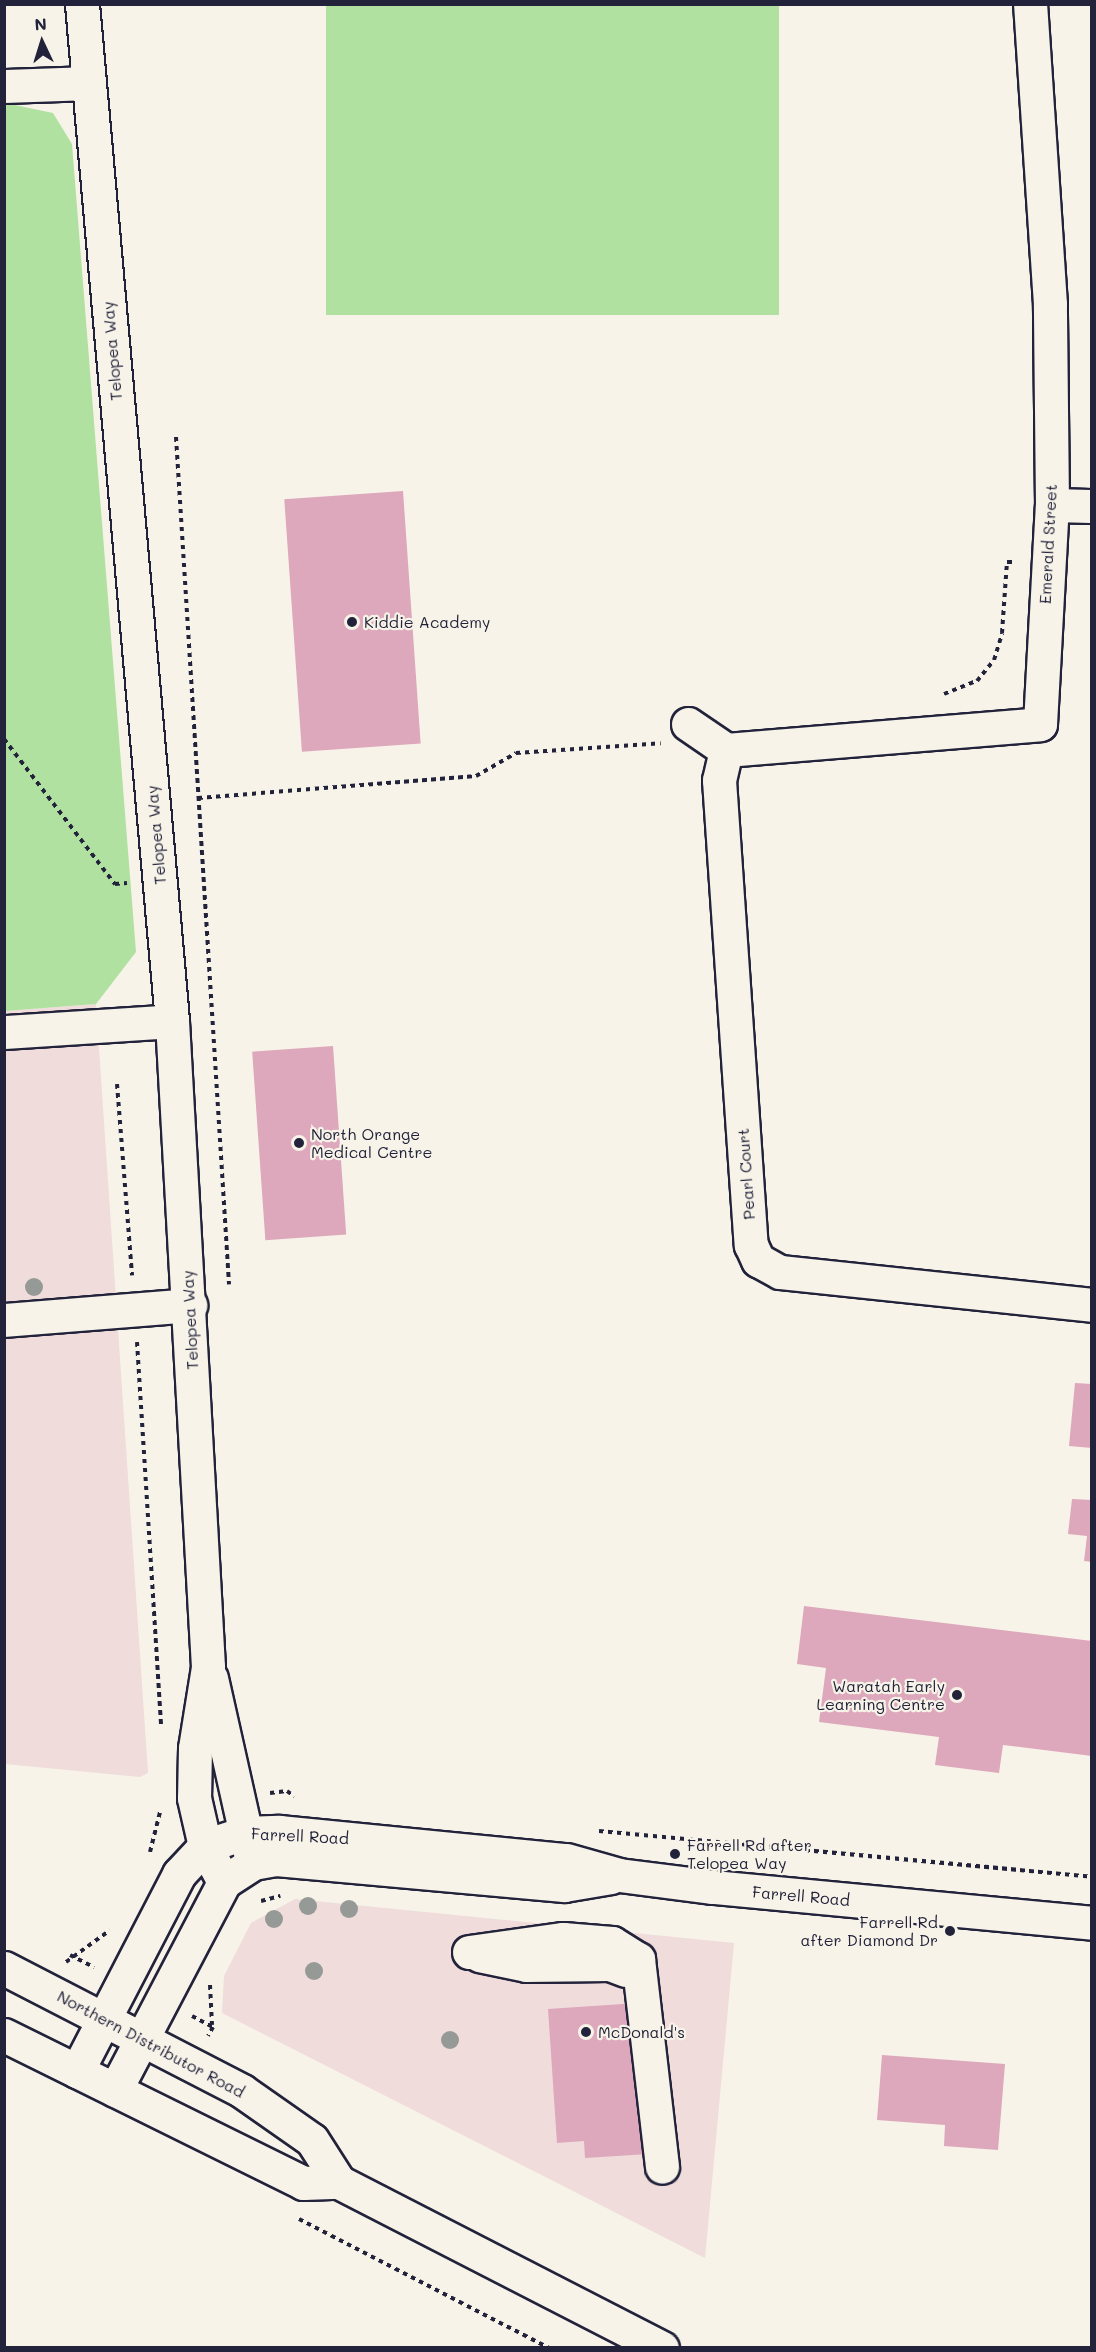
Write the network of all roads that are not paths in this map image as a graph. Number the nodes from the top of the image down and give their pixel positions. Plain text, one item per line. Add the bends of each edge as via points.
1 (82, 4) edge
2 (1030, 4) edge
3 (88, 82) junction
4 (4, 86) edge
5 (1052, 505) junction
6 (1092, 506) edge
7 (694, 727) road end
8 (726, 750) junction
9 (172, 1021) junction
10 (4, 1032) edge
11 (190, 1305) junction
12 (1092, 1305) edge
13 (4, 1320) edge
14 (208, 1667) junction
15 (206, 1846) junction
16 (248, 1848) junction
17 (224, 1882) junction
18 (1092, 1923) edge
19 (469, 1952) dead end
20 (4, 1968) edge
21 (104, 2019) junction
22 (4, 2035) edge
23 (142, 2039) junction
24 (77, 2072) junction
25 (115, 2090) junction
26 (662, 2167) dead end
27 (339, 2182) junction
28 (662, 2348) edge

1 - 3 street, Telopea Way
2 - 5 street, Emerald Street via 1050,304
3 - 4 street
3 - 9 street, Telopea Way
5 - 6 street
5 - 8 street, Emerald Street via 1040,724
7 - 8 street
8 - 12 street, Pearl Court via 719,780 751,1245 758,1260 780,1272
9 - 10 street
9 - 11 street, Telopea Way
11 - 13 street
11 - 14 street, Telopea Way
14 - 15 street, Telopea Way via 195,1748 194,1798
14 - 16 street, Telopea Way
15 - 16 street, Farrell Road
15 - 17 street, Telopea Way
15 - 21 street, Farrell Road via 179,1874
16 - 17 street, Farrell Road
16 - 18 street, Farrell Road via 279,1832 566,1860 619,1875
17 - 23 street, Farrell Road
19 - 26 street via 522,1941 612,1943 638,1959
20 - 21 street, Northern Distributor Road
21 - 23 street, Northern Distributor Road
21 - 24 street, Farrell Road
22 - 24 street
23 - 25 street, Farrell Road
23 - 27 street, Northern Distributor Road via 242,2091 312,2140
24 - 25 street
25 - 27 street via 303,2183
27 - 28 street

